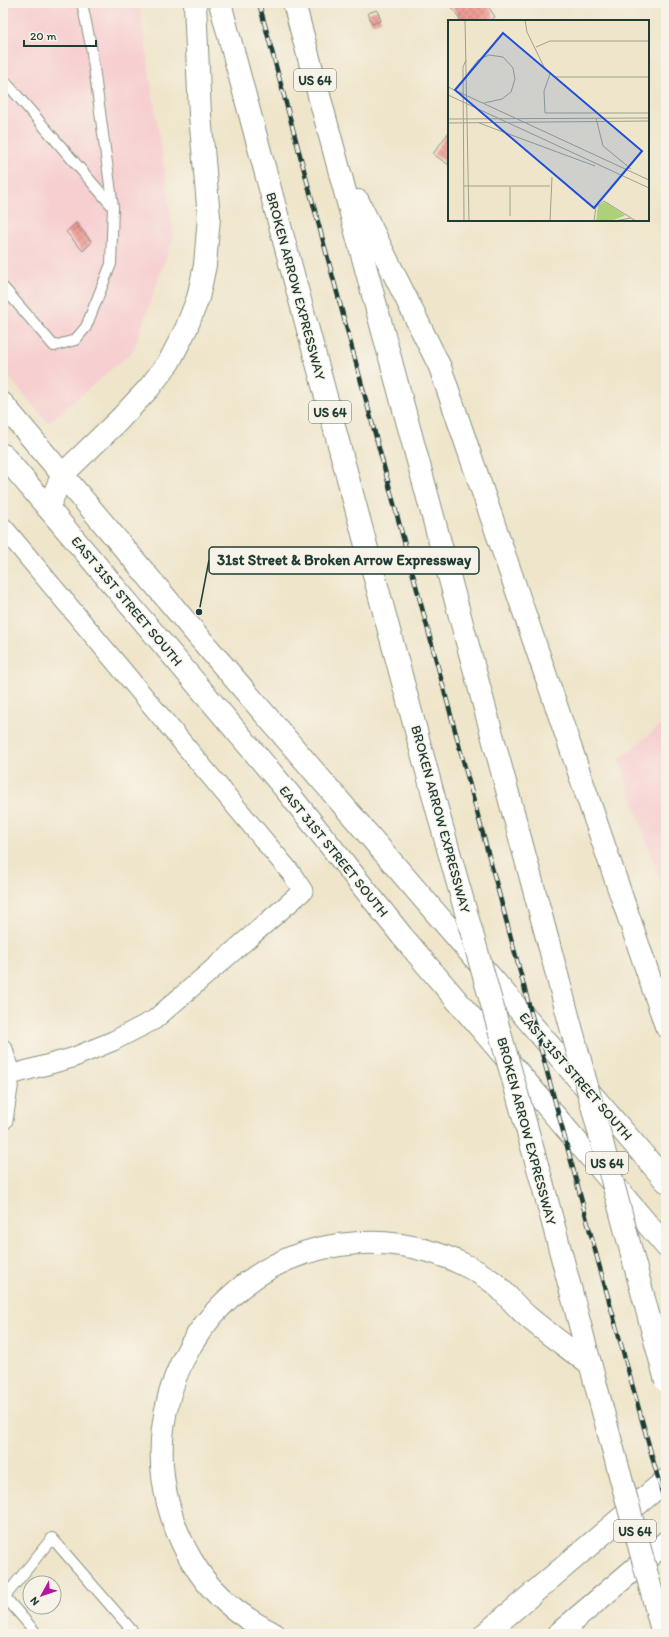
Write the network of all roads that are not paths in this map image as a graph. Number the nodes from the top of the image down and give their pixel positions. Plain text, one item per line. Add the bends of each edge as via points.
1 (82, 3) edge
2 (196, 3) edge
3 (220, 3) edge
4 (294, 3) edge
5 (3, 79) edge
6 (336, 157) junction
7 (113, 207) junction
8 (3, 287) edge
9 (3, 404) edge
10 (3, 455) edge
11 (63, 474) junction
12 (48, 508) junction
13 (3, 528) edge
14 (666, 1026) edge
15 (3, 1049) edge
16 (10, 1075) junction
17 (3, 1120) edge
18 (666, 1181) edge
19 (666, 1246) edge
20 (590, 1365) junction
21 (666, 1381) edge
22 (666, 1480) edge
23 (666, 1542) edge
24 (4, 1598) edge
25 (37, 1634) edge
26 (135, 1634) edge
27 (274, 1634) edge
28 (485, 1634) edge
29 (558, 1634) edge
30 (663, 1634) edge

1 - 7 lane via 91,46
2 - 11 main road via 200,115 209,217 205,265 198,298 169,362 149,388
3 - 20 main road, BROKEN ARROW EXPRESSWAY / US 64, bridge
4 - 6 main road, US 64
5 - 7 lane
6 - 14 main road via 440,367
6 - 21 main road, US 64, bridge
7 - 8 lane via 111,264 86,327 75,340 54,346
9 - 11 main road, EAST 31ST STREET SOUTH
10 - 12 main road, EAST 31ST STREET SOUTH
11 - 12 main road
11 - 18 main road, EAST 31ST STREET SOUTH via 203,642
12 - 19 main road, EAST 31ST STREET SOUTH via 286,790 402,936
13 - 16 street via 286,867 303,891 154,1020 72,1058
15 - 16 street
16 - 17 street
20 - 27 main road via 529,1318 493,1283 460,1264 428,1251 394,1244 357,1243 325,1247 293,1256 240,1287 217,1309 195,1336 177,1370 167,1402 161,1438 161,1468 166,1498 175,1525 199,1571 212,1589 230,1606
20 - 30 main road, BROKEN ARROW EXPRESSWAY / US 64, bridge
22 - 28 main road
23 - 29 main road
24 - 25 lane
24 - 26 lane via 52,1538

